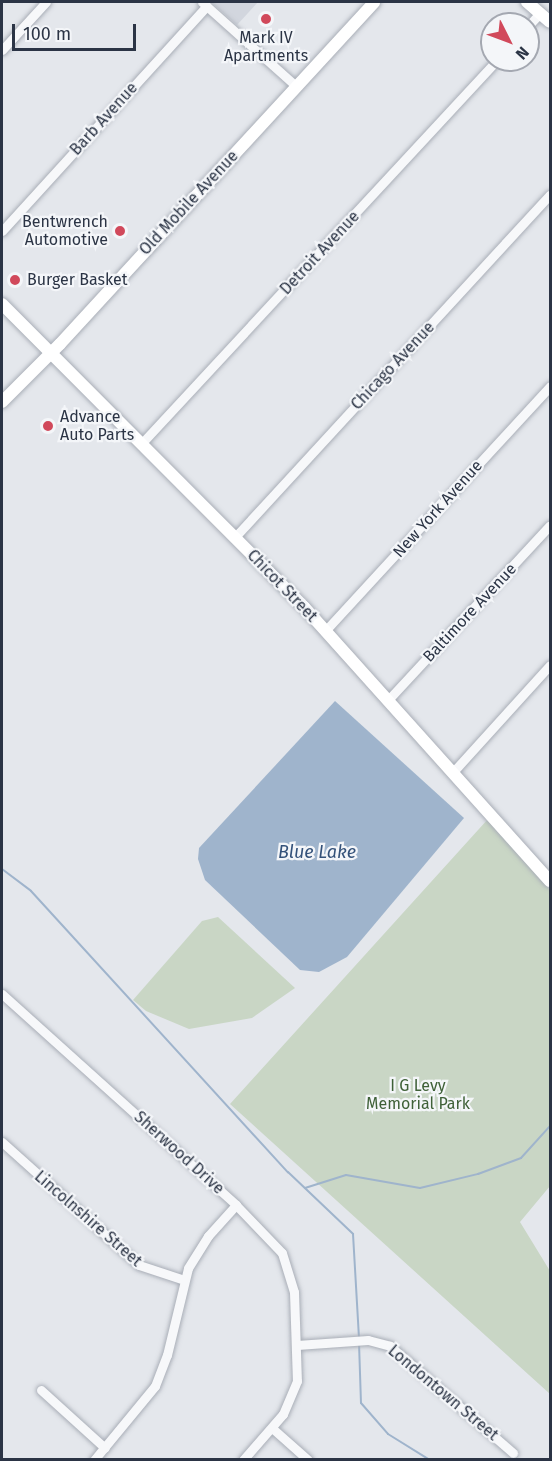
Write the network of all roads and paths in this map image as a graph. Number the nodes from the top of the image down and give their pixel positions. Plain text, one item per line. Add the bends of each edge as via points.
1 (46, 2) edge
2 (374, 2) edge
3 (527, 2) edge
4 (204, 4) edge
5 (539, 12) edge
6 (540, 13) edge
7 (550, 22) edge
8 (2, 50) edge
9 (485, 72) edge
10 (296, 86) junction
11 (550, 195) edge
12 (2, 231) edge
13 (2, 304) edge
14 (51, 352) junction
15 (550, 386) edge
16 (2, 402) edge
17 (141, 444) junction
18 (550, 525) edge
19 (235, 537) junction
20 (325, 631) junction
21 (550, 665) edge
22 (388, 700) junction
23 (453, 772) junction
24 (550, 881) edge
25 (2, 994) edge
26 (2, 1142) edge
27 (236, 1205) junction
28 (184, 1280) junction
29 (297, 1345) junction
30 (41, 1390) dead end
31 (272, 1428) junction
32 (105, 1448) junction
33 (513, 1453) dead end
34 (94, 1460) edge
35 (243, 1460) edge
36 (308, 1460) edge

1 - 8 street
2 - 10 main road, Old Mobile Avenue
3 - 5 main road
4 - 10 street
4 - 12 street, Barb Avenue
6 - 7 main road
9 - 17 street, Detroit Avenue
10 - 14 main road, Old Mobile Avenue
11 - 19 street, Chicago Avenue
13 - 14 main road, Chicot Street
14 - 16 main road, Old Mobile Avenue
14 - 17 main road, Chicot Street
15 - 20 street, New York Avenue
17 - 19 main road, Chicot Street
18 - 22 street, Baltimore Avenue
19 - 20 main road, Chicot Street
20 - 22 main road, Chicot Street
21 - 23 street
22 - 23 main road, Chicot Street
23 - 24 main road, Chicot Street
25 - 27 street, Sherwood Drive
26 - 28 street, Lincolnshire Street via 139,1265
27 - 28 street via 208,1236
27 - 29 street, Sherwood Drive via 275,1243 287,1265 294,1292
28 - 32 street via 158,1380 146,1401
29 - 31 street, Sherwood Drive via 295,1392
29 - 33 street, Londontown Street via 368,1340 390,1346
30 - 32 street
31 - 35 street, Sherwood Drive
31 - 36 street
32 - 34 street

